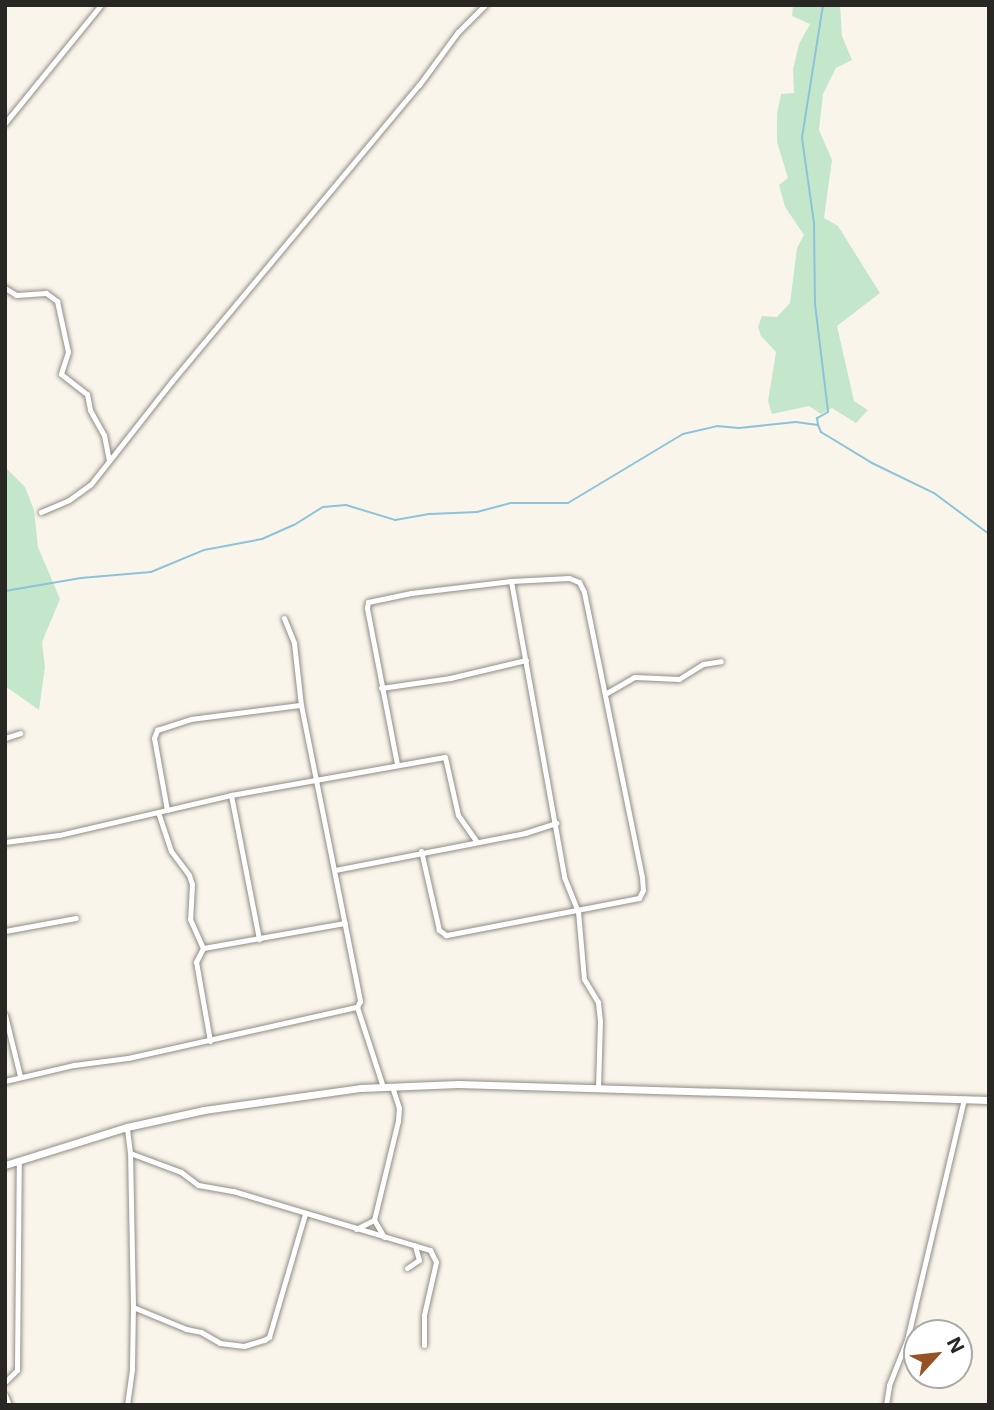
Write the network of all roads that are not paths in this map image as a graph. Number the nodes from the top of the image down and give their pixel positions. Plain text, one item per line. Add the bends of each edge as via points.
1 (101, 5) edge
2 (485, 5) edge
3 (5, 123) edge
4 (5, 288) edge
5 (108, 461) junction
6 (41, 512) dead end
7 (511, 581) junction
8 (284, 618) dead end
9 (526, 660) junction
10 (721, 661) dead end
11 (381, 688) junction
12 (604, 694) junction
13 (301, 705) junction
14 (20, 733) dead end
15 (5, 738) edge
16 (397, 764) junction
17 (318, 782) junction
18 (231, 795) junction
19 (167, 810) junction
20 (158, 812) junction
21 (556, 823) junction
22 (476, 841) junction
23 (5, 842) edge
24 (421, 851) junction
25 (335, 870) junction
26 (578, 911) junction
27 (76, 918) dead end
28 (345, 923) junction
29 (5, 931) edge
30 (259, 939) junction
31 (203, 948) junction
32 (357, 1007) junction
33 (5, 1015) edge
34 (210, 1041) junction
35 (20, 1076) junction
36 (5, 1081) edge
37 (388, 1087) junction
38 (598, 1089) junction
39 (964, 1099) junction
40 (989, 1100) edge
41 (127, 1127) junction
42 (130, 1153) junction
43 (19, 1160) junction
44 (5, 1165) edge
45 (304, 1214) junction
46 (374, 1220) junction
47 (356, 1229) junction
48 (385, 1238) junction
49 (415, 1246) junction
50 (407, 1268) dead end
51 (133, 1307) junction
52 (424, 1345) dead end
53 (5, 1382) edge
54 (5, 1395) edge
55 (9, 1405) edge
56 (127, 1405) edge
57 (886, 1405) edge

1 - 3 street
2 - 5 street via 458,32
4 - 5 street via 23,296 46,293 57,301 68,352 61,374 87,394 104,435
5 - 6 street via 86,489
7 - 9 street
7 - 11 street via 368,601
7 - 12 street via 569,578 579,582
8 - 13 street via 294,643
9 - 11 street
9 - 21 street
10 - 12 street via 703,664 679,678 635,677
11 - 16 street
12 - 26 street via 643,890 639,898
13 - 17 street
13 - 19 street via 191,719 157,730
14 - 15 street
16 - 17 street
16 - 22 street via 445,757 458,815
17 - 18 street
17 - 25 street
18 - 19 street
18 - 30 street
19 - 20 street
20 - 23 street via 59,835
20 - 31 street via 171,851 192,884 190,919
21 - 22 street
21 - 26 street via 564,877
22 - 24 street
24 - 25 street
24 - 26 street via 439,930 446,935
25 - 28 street
26 - 38 street via 584,979 598,1002
27 - 29 street
28 - 30 street
28 - 32 street
30 - 31 street
31 - 34 street via 196,962
32 - 34 street
32 - 37 street
33 - 35 street
34 - 35 street
35 - 36 street
37 - 38 main road via 458,1084
37 - 41 main road via 242,1102
37 - 46 street via 398,1121
38 - 39 main road
39 - 40 main road
39 - 57 street via 914,1315
41 - 42 street
41 - 43 main road
42 - 45 street via 181,1172 198,1185
42 - 51 street
43 - 44 main road
43 - 53 street via 18,1370
45 - 47 street
45 - 51 street via 269,1337 264,1340 244,1346 220,1343
46 - 47 street
46 - 48 street
47 - 48 street
48 - 49 street
49 - 50 street via 419,1260
49 - 52 street via 430,1250 436,1262 424,1315
51 - 56 street
54 - 55 street

